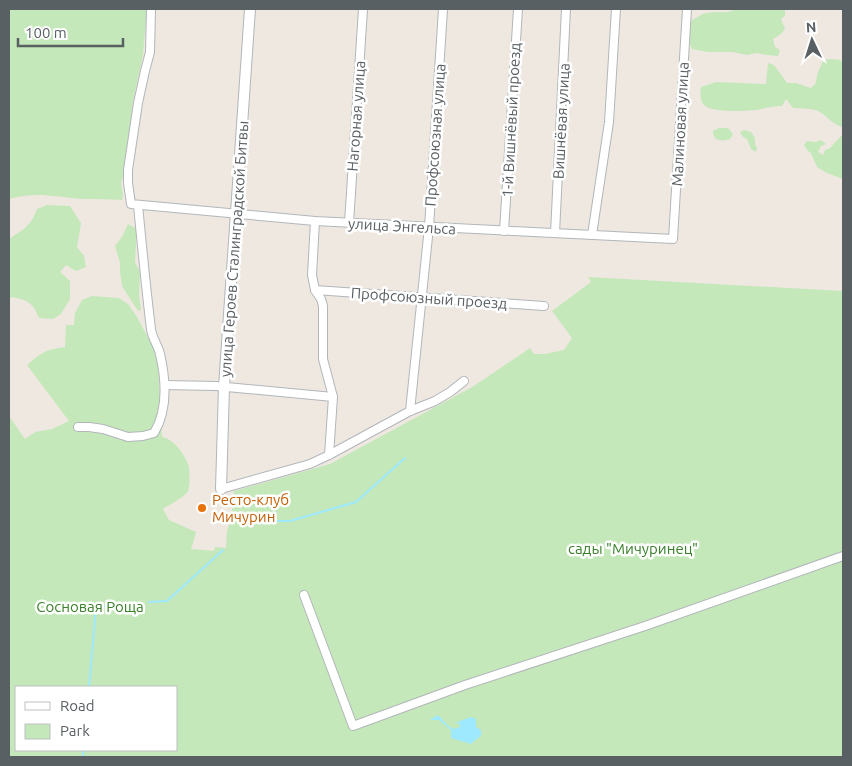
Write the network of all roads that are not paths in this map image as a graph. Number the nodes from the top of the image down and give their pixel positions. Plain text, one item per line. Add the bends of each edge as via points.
1 (151, 9) edge
2 (250, 9) edge
3 (362, 9) edge
4 (443, 9) edge
5 (518, 9) edge
6 (566, 9) edge
7 (616, 9) edge
8 (687, 9) edge
9 (135, 205) junction
10 (236, 214) junction
11 (315, 221) junction
12 (348, 223) junction
13 (429, 227) junction
14 (504, 231) junction
15 (555, 234) junction
16 (592, 235) junction
17 (673, 239) joint
18 (315, 290) junction
19 (423, 298) junction
20 (544, 306) dead end
21 (464, 381) dead end
22 (165, 385) junction
23 (224, 387) junction
24 (333, 396) junction
25 (410, 411) junction
26 (78, 427) dead end
27 (329, 455) junction
28 (221, 489) joint
29 (843, 556) edge
30 (304, 595) dead end

1 - 9 street via 150,52 128,170 128,184
2 - 10 street, улица Героев Сталинградской Битвы
3 - 12 street, Нагорная улица
4 - 13 street, Профсоюзная улица
5 - 14 street, 1-й Вишнёвый проезд
6 - 15 street, Вишнёвая улица
7 - 16 street via 609,122
8 - 17 street, Малиновая улица
9 - 10 street, улица Энгельса
9 - 22 street via 152,332 160,353
10 - 11 street, улица Энгельса
10 - 23 street, улица Героев Сталинградской Битвы
11 - 12 street, улица Энгельса
11 - 18 street via 312,275
12 - 13 street, улица Энгельса
13 - 14 street, улица Энгельса
13 - 19 street, Профсоюзная улица
14 - 15 street, улица Энгельса
15 - 16 street, улица Энгельса
16 - 17 street, улица Энгельса
18 - 19 street, Профсоюзный проезд
18 - 24 street via 323,306 323,359
19 - 20 street, Профсоюзный проезд
19 - 25 street, Профсоюзная улица
21 - 25 street via 435,401
22 - 23 street
22 - 26 street via 164,402 154,433 128,437 103,429
23 - 24 street
23 - 28 street, улица Героев Сталинградской Битвы
24 - 27 street
25 - 27 street
27 - 28 street via 310,464
29 - 30 street via 353,726

